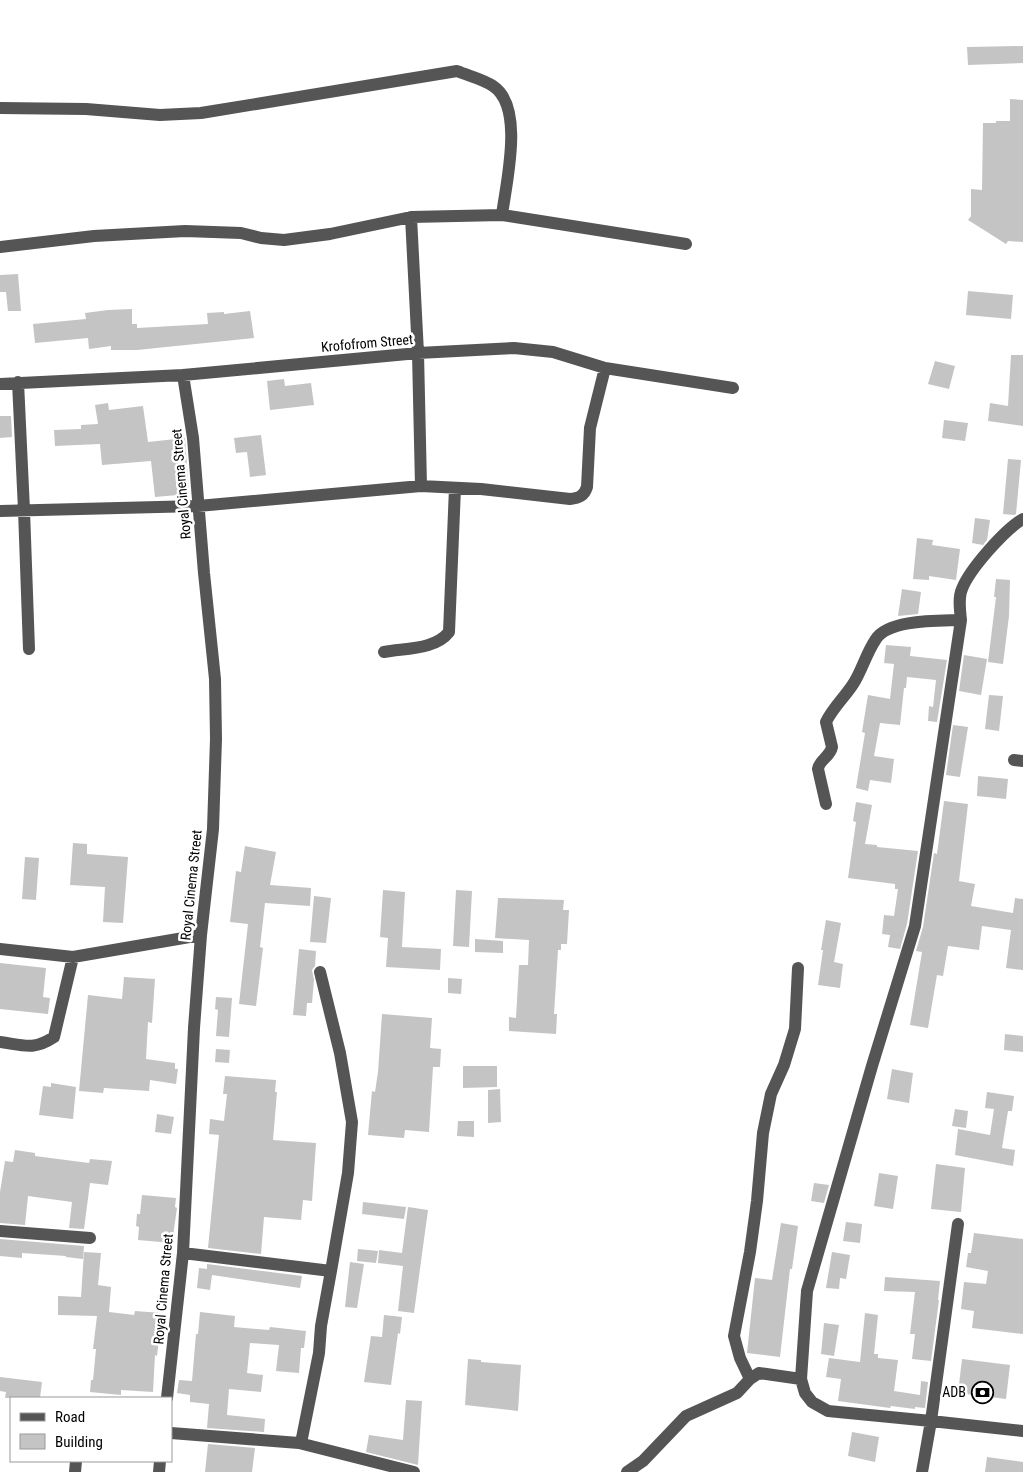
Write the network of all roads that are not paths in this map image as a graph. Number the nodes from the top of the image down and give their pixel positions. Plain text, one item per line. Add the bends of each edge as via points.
1 (0, 108) edge
2 (502, 215) junction
3 (411, 217) junction
4 (686, 244) dead end
5 (0, 247) edge
6 (418, 353) junction
7 (605, 368) junction
8 (183, 375) junction
9 (18, 382) junction
10 (0, 384) edge
11 (733, 388) dead end
12 (421, 486) junction
13 (455, 488) junction
14 (198, 506) junction
15 (24, 510) junction
16 (0, 511) edge
17 (1023, 519) edge
18 (960, 620) junction
19 (28, 649) dead end
20 (384, 652) dead end
21 (826, 804) dead end
22 (201, 936) junction
23 (0, 949) edge
24 (73, 957) junction
25 (798, 968) dead end
26 (320, 972) dead end
27 (0, 1042) edge
28 (958, 1224) dead end
29 (0, 1231) edge
30 (90, 1238) dead end
31 (182, 1253) junction
32 (331, 1271) junction
33 (750, 1379) junction
34 (801, 1379) junction
35 (166, 1397) edge
36 (931, 1421) junction
37 (1023, 1432) edge
38 (172, 1433) edge
39 (299, 1443) junction
40 (414, 1472) edge
41 (627, 1472) edge
42 (922, 1472) edge

1 - 2 street via 86,109 160,115 201,113 457,71 494,86 506,100 512,135
2 - 3 street
2 - 4 street
3 - 5 street via 284,240 241,232 185,231 94,236
3 - 6 street
6 - 7 street, Krofofrom Street via 514,348 554,352
6 - 8 street, Krofofrom Street
6 - 12 street
7 - 11 street, Krofofrom Street
7 - 13 street via 590,428 587,487 579,498
8 - 9 street, Krofofrom Street
8 - 14 street, Royal Cinema Street via 193,438
9 - 10 street, Krofofrom Street
9 - 15 street
12 - 13 street
12 - 14 street
13 - 20 street via 449,632 434,644
14 - 15 street
14 - 22 street, Royal Cinema Street via 215,679 216,739 212,829
15 - 16 street
15 - 19 street
17 - 18 street via 993,544 967,578 962,589
18 - 21 street via 899,624 876,637 850,688 826,722 832,748 818,769
18 - 34 street via 915,926 807,1291
22 - 24 street
22 - 31 street, Royal Cinema Street
23 - 24 street
24 - 27 street via 54,1036 33,1047
25 - 33 street via 795,1029 771,1094 763,1133 757,1201 734,1336
26 - 32 street via 352,1122 348,1173
28 - 36 street
29 - 30 street
31 - 32 street
31 - 35 street, Royal Cinema Street
32 - 39 street via 315,1372
33 - 34 street via 759,1373
33 - 41 street via 737,1393 686,1416
34 - 36 street via 812,1402 828,1411
36 - 37 street
36 - 42 street
38 - 39 street
39 - 40 street

